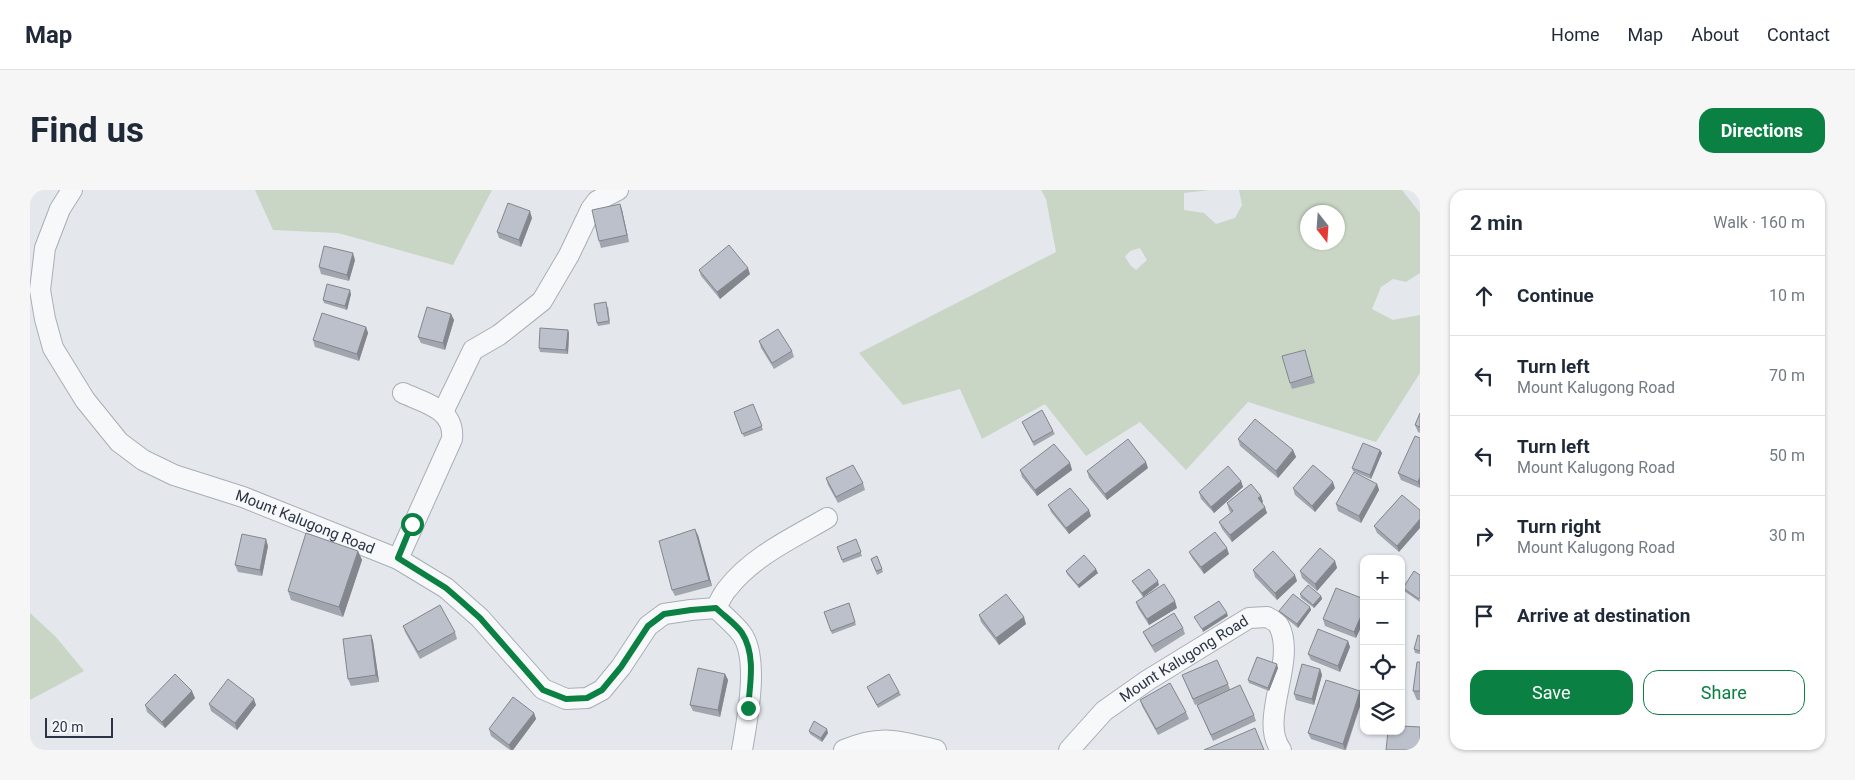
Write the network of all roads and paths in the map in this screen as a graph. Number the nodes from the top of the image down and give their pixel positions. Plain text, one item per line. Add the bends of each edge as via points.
1 (72, 190) edge
2 (618, 190) edge
3 (403, 393) dead end
4 (443, 412) junction
5 (827, 518) dead end
6 (398, 558) junction
7 (716, 608) junction
8 (742, 750) edge
9 (844, 750) edge
10 (936, 750) edge
11 (1069, 750) edge
12 (1280, 750) edge

1 - 6 street, Mount Kalugong Road via 60,209 45,248 40,290 45,319 53,348 85,400 118,442 143,460 174,475 243,497
2 - 4 street via 596,201 590,209 569,255 542,301 499,335 473,350
3 - 4 street
4 - 6 street via 450,420 452,439
5 - 7 street via 746,569 727,588
6 - 7 street, Mount Kalugong Road via 454,595 480,618 543,690 566,699 587,698 602,690 648,626 664,614
7 - 8 street via 742,633 749,650 751,666
9 - 10 street via 862,742 891,739
11 - 12 street, Mount Kalugong Road via 1104,711 1148,680 1249,618 1267,616 1278,624 1283,638 1283,664 1273,725

